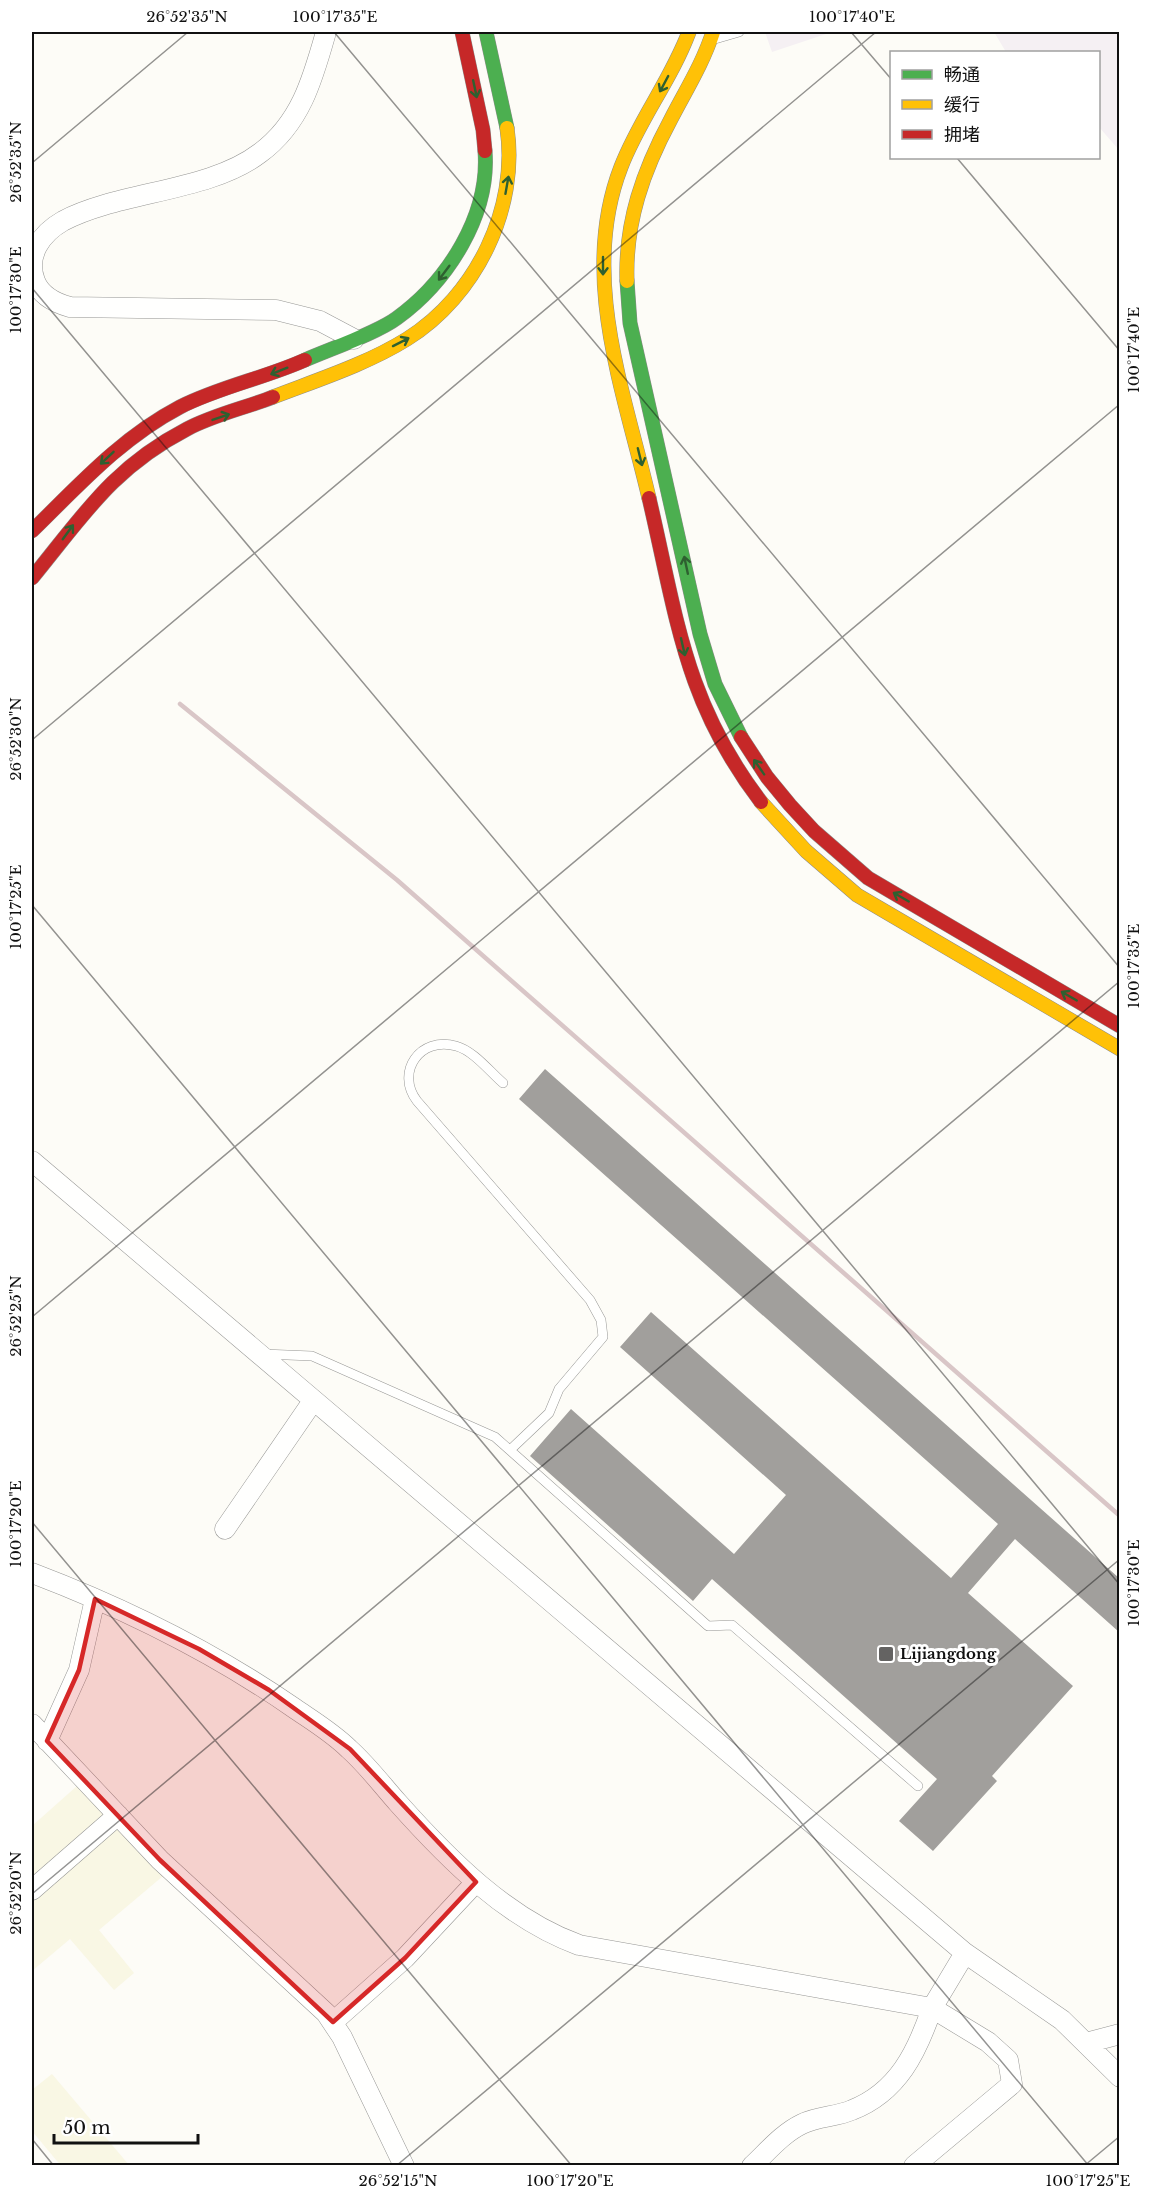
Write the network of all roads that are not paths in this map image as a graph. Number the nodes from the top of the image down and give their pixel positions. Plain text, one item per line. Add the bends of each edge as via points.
1 (326, 32) edge
2 (462, 32) edge
3 (486, 32) edge
4 (689, 32) edge
5 (740, 32) edge
6 (712, 36) edge
7 (354, 339) junction
8 (32, 531) edge
9 (32, 578) edge
10 (1119, 1026) edge
11 (1119, 1049) edge
12 (503, 1083) dead end
13 (32, 1161) edge
14 (258, 1354) junction
15 (313, 1401) junction
16 (510, 1450) junction
17 (225, 1529) dead end
18 (32, 1573) edge
19 (95, 1599) junction
20 (32, 1724) edge
21 (48, 1741) junction
22 (918, 1786) dead end
23 (118, 1815) junction
24 (476, 1882) junction
25 (32, 1890) edge
26 (965, 1953) junction
27 (932, 2008) junction
28 (333, 2022) junction
29 (1119, 2034) edge
30 (1086, 2043) junction
31 (1119, 2077) edge
32 (404, 2166) edge
33 (752, 2166) edge
34 (914, 2166) edge

1 - 7 street via 304,100 284,131 261,153 234,169 63,221 37,244 32,263 36,282 46,296 70,307 276,310 320,321
2 -> 7 street via 483,130 486,166 476,214 454,259 428,292 396,319
9 -> 3 street via 103,490 171,438 309,384 408,338 460,291 494,232 510,167 506,126
4 -> 11 street via 620,168 604,237 603,284 608,327 685,656 706,713 750,790 787,834 832,875 857,895
5 - 6 lane
10 -> 6 street via 868,878 845,860 783,800 751,755 724,705 704,650 630,323 626,282 627,239 642,176
7 -> 8 street via 242,386 182,406 151,424 125,441
12 - 16 lane via 468,1052 444,1045 418,1053 407,1078 417,1101 590,1300 601,1320 603,1337 559,1389 549,1413
13 - 14 street
14 - 15 street
14 - 16 lane via 312,1356 477,1427
15 - 17 street
15 - 26 street
16 - 22 lane via 708,1626 732,1625
18 - 19 street
19 - 21 street via 79,1670
19 - 24 street via 199,1649 321,1726 350,1749
20 - 21 street
21 - 23 street
23 - 25 street
23 - 28 street via 160,1860
24 - 27 street via 543,1930 579,1945
24 - 28 street via 405,1958
26 - 27 street
26 - 30 street via 1062,2020
27 - 33 street via 911,2060 884,2091 851,2111 801,2124
27 - 34 street via 988,2042 1008,2060 1012,2084
28 - 32 street
29 - 30 street
30 - 31 street

